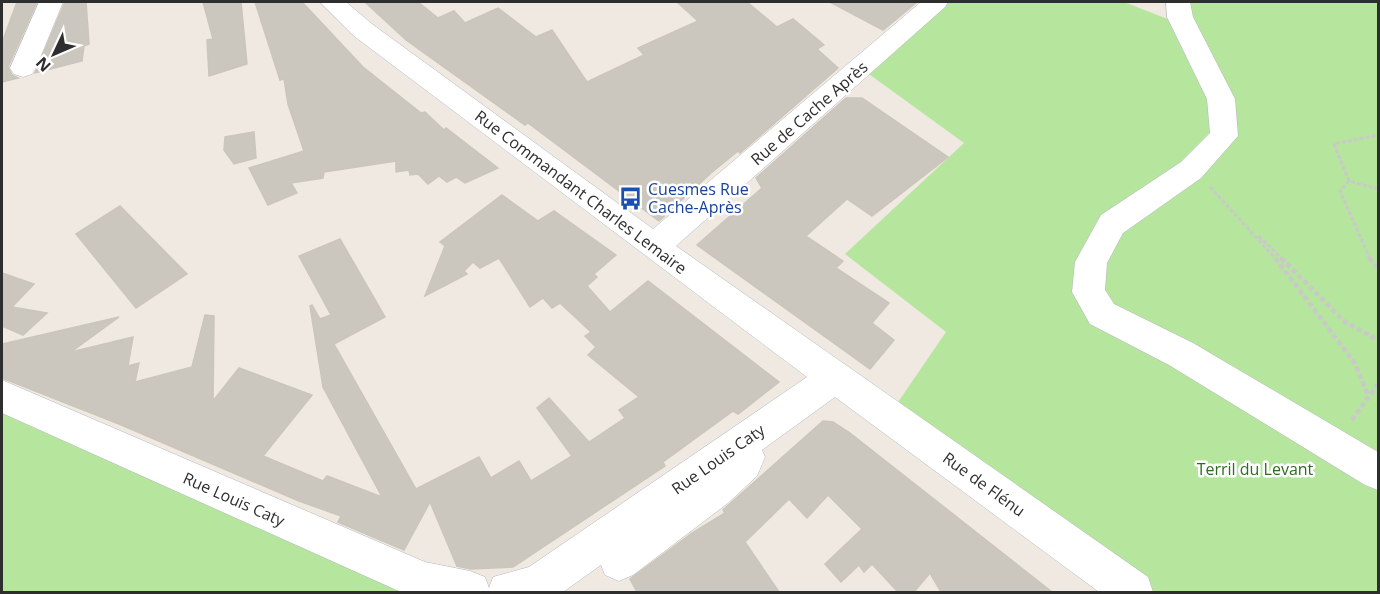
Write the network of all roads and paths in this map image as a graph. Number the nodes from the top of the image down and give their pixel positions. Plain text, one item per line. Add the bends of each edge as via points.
1 (51, 2) edge
2 (332, 2) edge
3 (936, 2) edge
4 (1178, 2) edge
5 (23, 68) dead end
6 (1378, 135) edge
7 (1191, 170) junction
8 (1349, 181) junction
9 (1378, 189) edge
10 (1245, 223) junction
11 (654, 248) junction
12 (1378, 268) edge
13 (1378, 340) edge
14 (835, 377) junction
15 (1378, 384) edge
16 (1368, 395) junction
17 (2, 396) edge
18 (755, 433) junction
19 (1335, 447) junction
20 (1378, 472) edge
21 (619, 561) dead end
22 (470, 592) edge
23 (508, 592) edge
24 (1133, 592) edge

1 - 5 street
2 - 11 street, Rue Commandant Charles Lemaire via 363,30
3 - 11 street, Rue de Cache Après
4 - 7 street via 1180,17 1221,99 1224,136
6 - 8 path via 1334,144
7 - 10 path
7 - 19 street via 1112,224 1091,262 1088,292 1102,314 1181,354
8 - 9 path
8 - 12 path via 1340,191 1367,256
10 - 13 path via 1345,322
10 - 16 path via 1354,362
11 - 14 street, Rue Commandant Charles Lemaire
14 - 18 street, Rue Louis Caty
14 - 24 street, Rue de Flénu
15 - 16 path
16 - 19 path
17 - 22 street, Rue Louis Caty via 424,582
18 - 21 street via 744,463
18 - 23 street, Rue Louis Caty via 537,586
19 - 20 street

